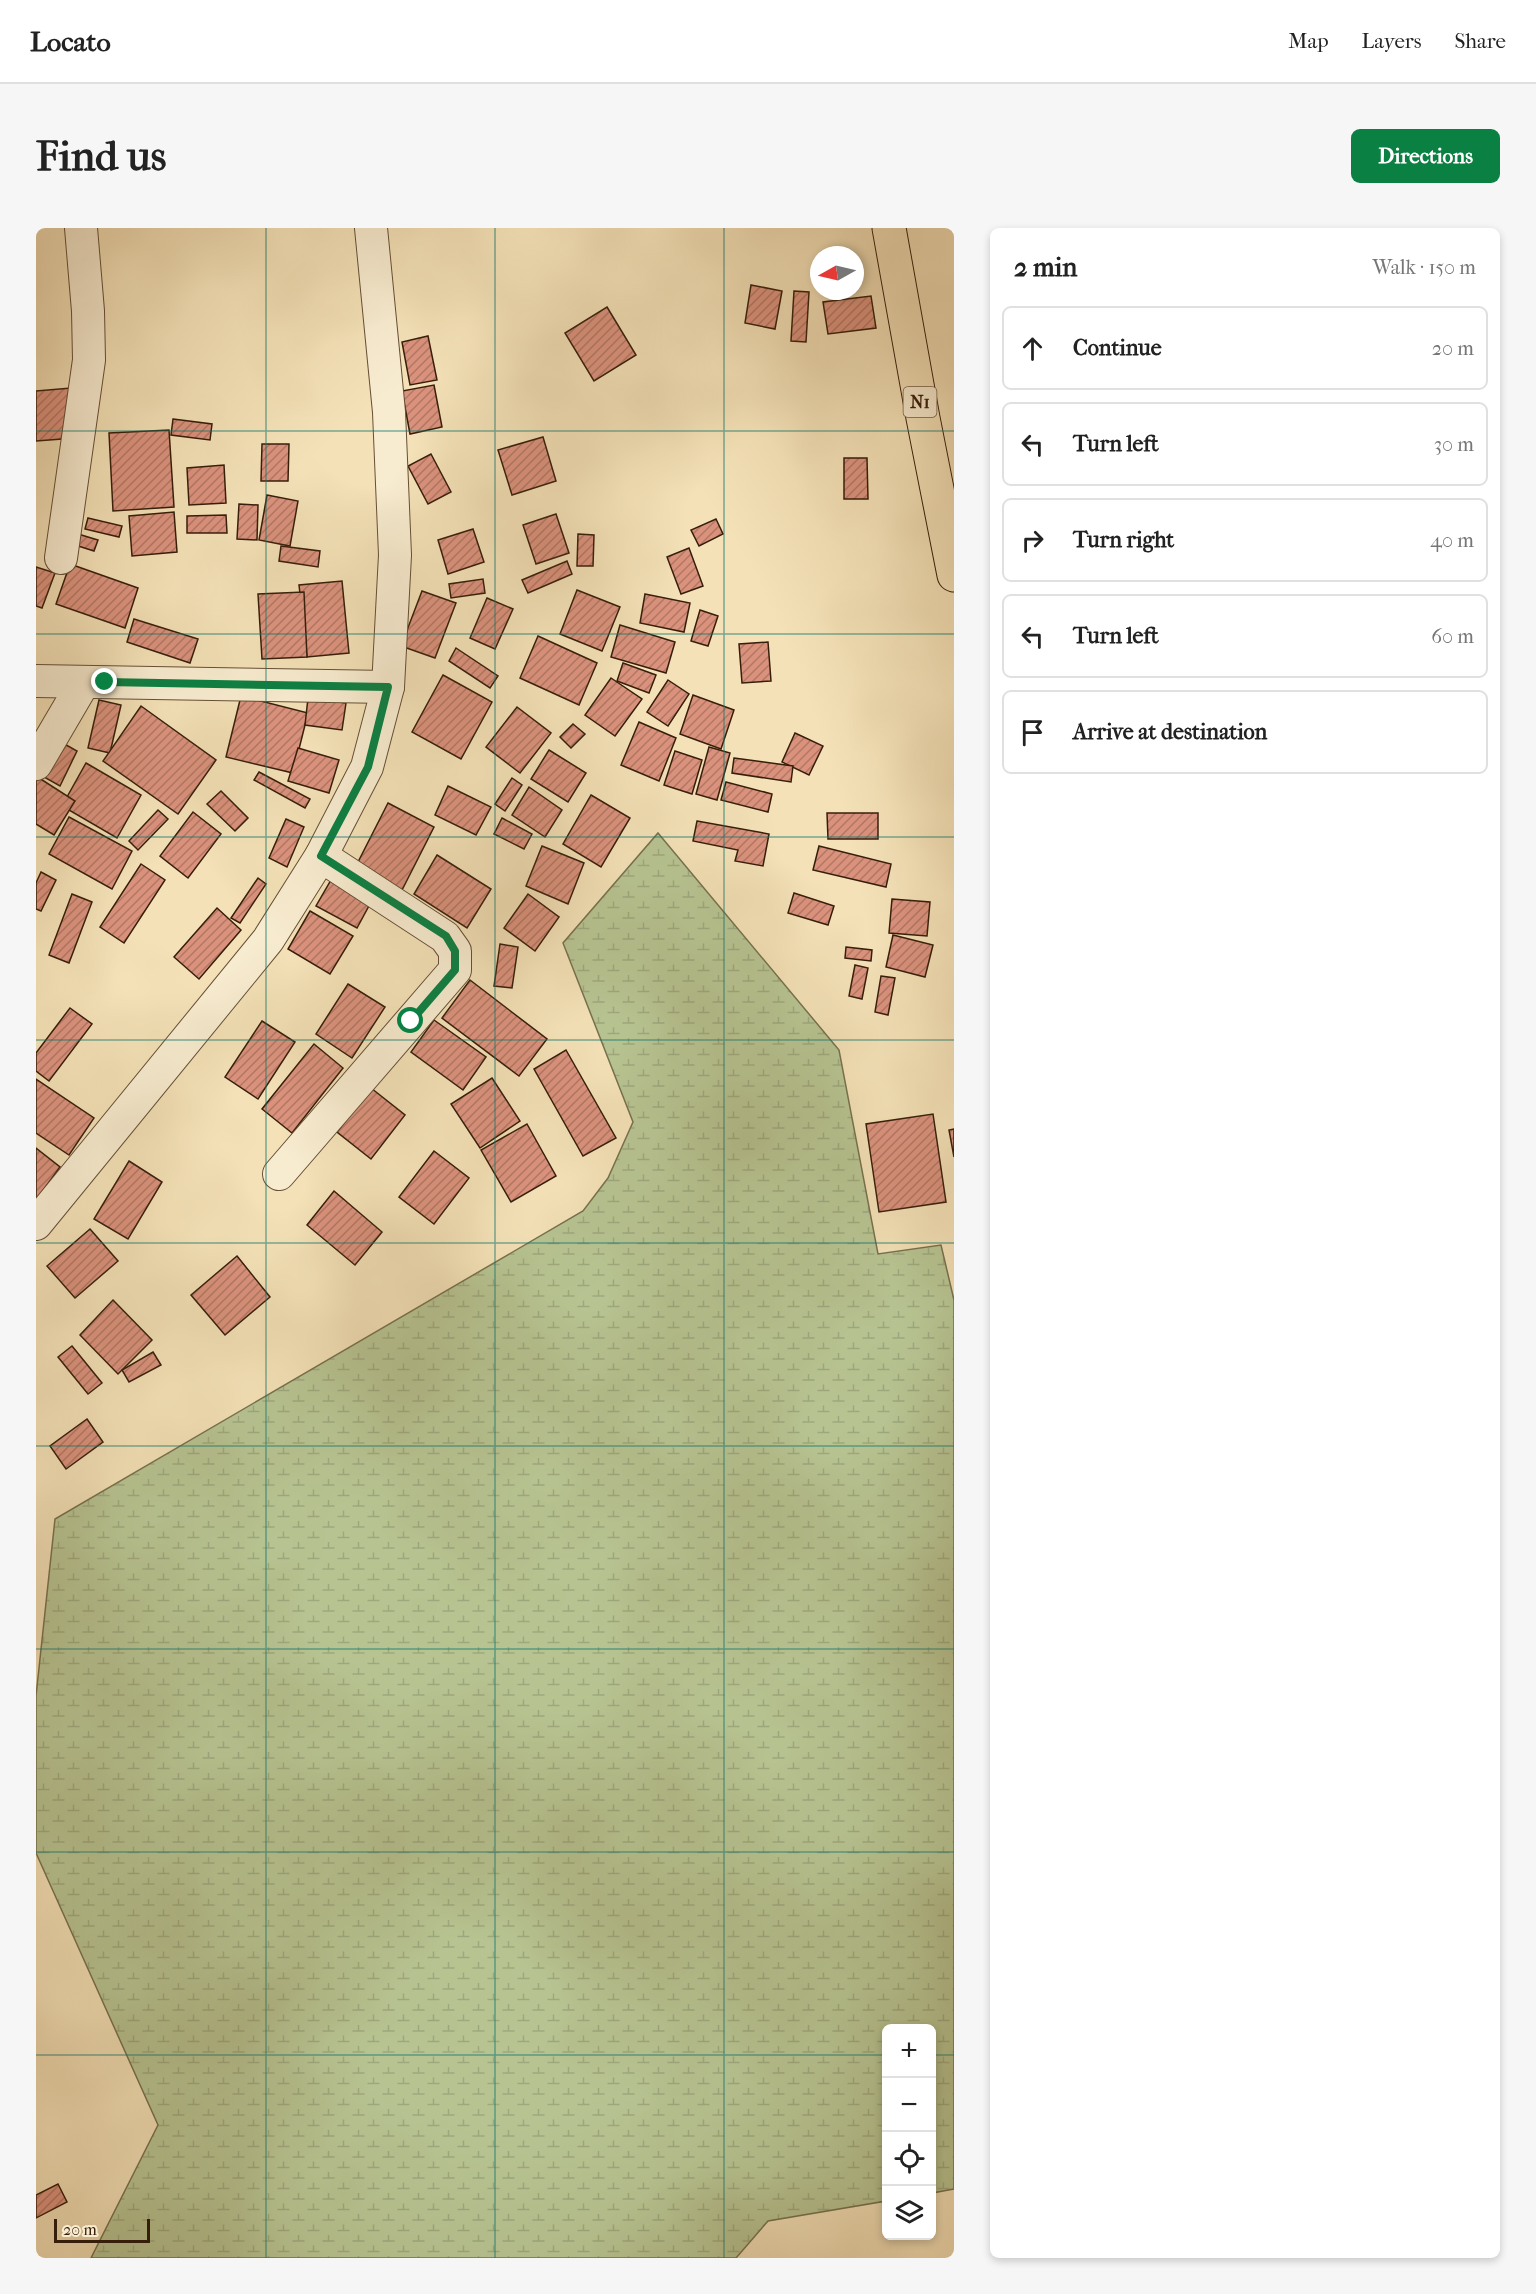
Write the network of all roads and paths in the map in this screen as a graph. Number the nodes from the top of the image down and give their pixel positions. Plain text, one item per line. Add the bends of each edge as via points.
1 (81, 228) edge
2 (371, 228) edge
3 (889, 228) edge
4 (60, 558) dead end
5 (954, 575) edge
6 (36, 681) edge
7 (84, 682) junction
8 (388, 687) junction
9 (36, 764) edge
10 (321, 856) junction
11 (279, 1174) dead end
12 (36, 1224) edge

1 - 4 street via 88,360
2 - 8 street via 389,412 395,555
3 - 5 highway, N1
6 - 7 street
7 - 8 street
7 - 9 street
8 - 10 street via 368,767
10 - 11 street via 446,936 455,951 455,970
10 - 12 street via 268,940

